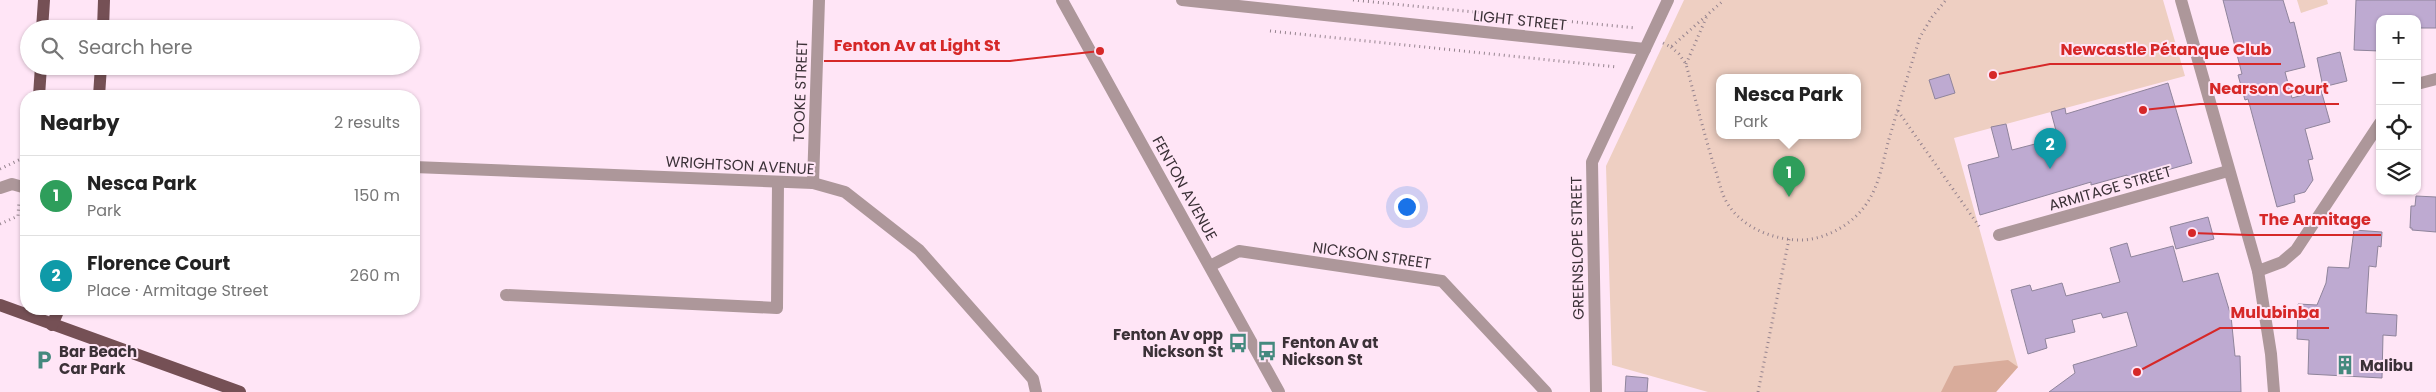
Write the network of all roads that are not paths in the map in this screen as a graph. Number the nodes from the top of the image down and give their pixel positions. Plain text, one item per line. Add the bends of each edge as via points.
1 (44, 0) edge
2 (104, 0) edge
3 (820, 0) edge
4 (1062, 0) edge
5 (1182, 0) edge
6 (1668, 0) edge
7 (2181, 0) edge
8 (43, 20) edge
9 (103, 20) edge
10 (1645, 49) junction
11 (40, 75) edge
12 (100, 75) edge
13 (2436, 79) edge
14 (2421, 83) edge
15 (39, 90) edge
16 (99, 90) edge
17 (2376, 129) edge
18 (420, 167) edge
19 (2228, 171) junction
20 (778, 182) junction
21 (813, 183) junction
22 (20, 186) edge
23 (0, 188) edge
24 (1999, 236) dead end
25 (1210, 266) junction
26 (2258, 271) junction
27 (506, 295) dead end
28 (0, 305) edge
29 (20, 310) edge
30 (34, 315) edge
31 (56, 315) edge
32 (52, 325) junction
33 (240, 392) edge
34 (1036, 392) edge
35 (1279, 392) edge
36 (1546, 392) edge
37 (1596, 392) edge
38 (2274, 392) edge

1 - 8 main road
2 - 9 main road
3 - 21 street, TOOKE STREET
4 - 25 street, FENTON AVENUE
5 - 10 street, LIGHT STREET
6 - 10 street, GREENSLOPE STREET
7 - 19 street
10 - 37 street, GREENSLOPE STREET via 1592,162
11 - 15 main road
12 - 16 main road
13 - 14 street
17 - 26 street via 2296,250 2282,262
18 - 20 street, WRIGHTSON AVENUE
19 - 24 street, ARMITAGE STREET
19 - 26 street
20 - 21 street, WRIGHTSON AVENUE
20 - 27 street via 777,308
21 - 34 street, WRIGHTSON AVENUE via 845,192 919,250 1033,380
22 - 23 street via 12,184
25 - 35 street, FENTON AVENUE
25 - 36 street, NICKSON STREET via 1239,252 1442,282
26 - 38 street
28 - 29 main road
30 - 32 main road
31 - 32 main road
32 - 33 main road

